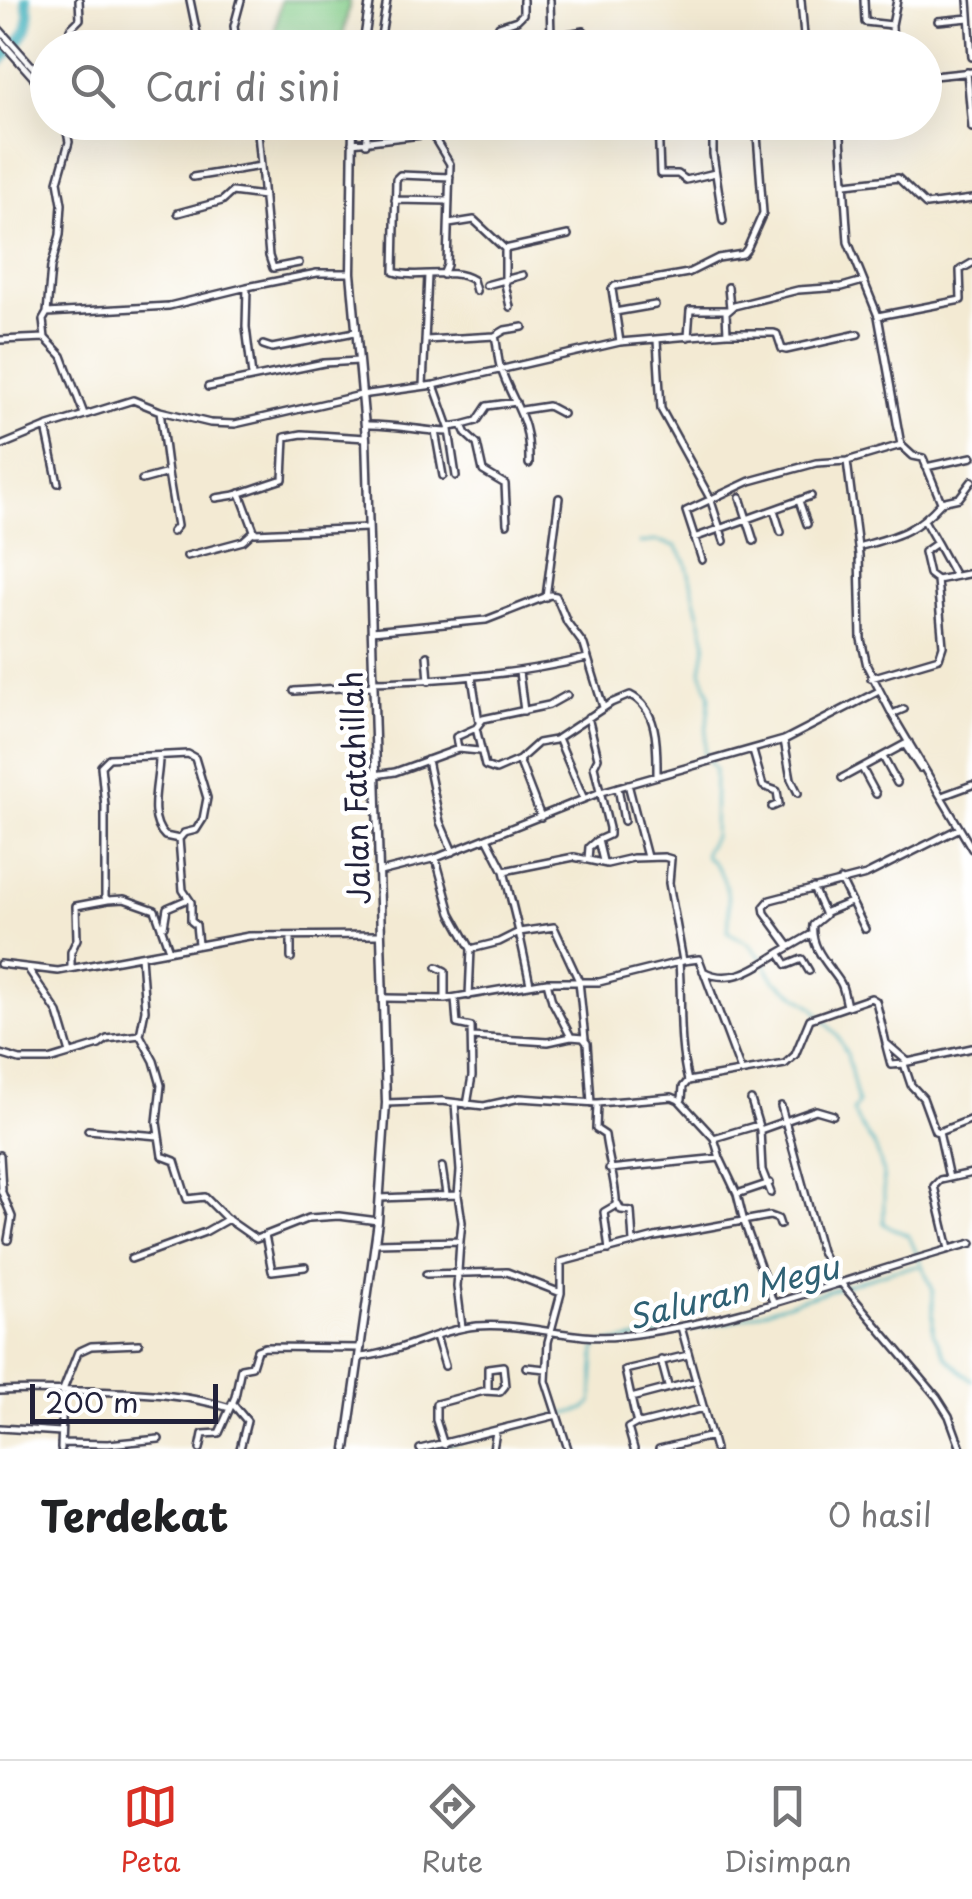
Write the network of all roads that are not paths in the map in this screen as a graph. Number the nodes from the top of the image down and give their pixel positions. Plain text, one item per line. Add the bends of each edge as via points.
1 (80, 0) edge
2 (190, 0) edge
3 (241, 0) edge
4 (370, 0) edge
5 (388, 0) edge
6 (523, 0) edge
7 (550, 0) edge
8 (801, 0) edge
9 (864, 0) edge
10 (897, 0) edge
11 (968, 0) edge
12 (971, 18) edge
13 (938, 20) dead end
14 (892, 25) junction
15 (0, 30) edge
16 (70, 30) edge
17 (196, 30) edge
18 (235, 30) edge
19 (366, 30) edge
20 (382, 30) edge
21 (501, 30) edge
22 (551, 30) edge
23 (804, 30) edge
24 (892, 30) edge
25 (3, 40) edge
26 (972, 57) edge
27 (25, 64) junction
28 (30, 68) edge
29 (30, 71) edge
30 (970, 72) edge
31 (942, 75) edge
32 (972, 128) edge
33 (68, 140) edge
34 (259, 140) edge
35 (352, 140) edge
36 (367, 140) edge
37 (399, 140) edge
38 (435, 140) edge
39 (659, 140) edge
40 (714, 140) edge
41 (757, 140) edge
42 (842, 140) edge
43 (352, 143) junction
44 (366, 144) junction
45 (261, 166) junction
46 (715, 174) junction
47 (193, 177) dead end
48 (450, 177) junction
49 (846, 184) junction
50 (264, 196) junction
51 (972, 198) edge
52 (395, 200) junction
53 (449, 202) junction
54 (178, 214) dead end
55 (724, 221) dead end
56 (449, 224) junction
57 (568, 234) dead end
58 (505, 250) junction
59 (299, 262) dead end
60 (972, 263) edge
61 (351, 273) junction
62 (428, 274) junction
63 (523, 275) dead end
64 (443, 276) junction
65 (505, 279) junction
66 (863, 281) junction
67 (486, 285) dead end
68 (728, 286) dead end
69 (246, 287) junction
70 (476, 291) dead end
71 (655, 306) dead end
72 (510, 307) dead end
73 (728, 309) junction
74 (615, 312) junction
75 (47, 313) junction
76 (878, 316) junction
77 (523, 327) dead end
78 (355, 332) junction
79 (727, 333) junction
80 (858, 334) dead end
81 (494, 336) junction
82 (688, 337) junction
83 (46, 338) junction
84 (0, 340) edge
85 (426, 340) junction
86 (658, 340) junction
87 (620, 342) junction
88 (263, 346) dead end
89 (359, 361) junction
90 (500, 368) junction
91 (252, 376) junction
92 (434, 384) junction
93 (423, 386) junction
94 (208, 387) dead end
95 (361, 394) junction
96 (516, 402) junction
97 (522, 410) junction
98 (160, 411) junction
99 (84, 414) junction
100 (563, 414) dead end
101 (366, 425) junction
102 (462, 425) junction
103 (46, 427) junction
104 (449, 430) junction
105 (436, 432) junction
106 (366, 438) junction
107 (0, 446) edge
108 (901, 446) junction
109 (972, 457) edge
110 (847, 461) junction
111 (528, 464) dead end
112 (926, 467) junction
113 (168, 473) junction
114 (442, 476) dead end
115 (456, 476) dead end
116 (142, 480) dead end
117 (972, 481) edge
118 (58, 483) dead end
119 (240, 493) junction
120 (811, 496) dead end
121 (740, 497) dead end
122 (216, 498) dead end
123 (558, 498) dead end
124 (710, 498) junction
125 (800, 501) junction
126 (942, 502) junction
127 (774, 510) junction
128 (746, 518) junction
129 (924, 522) junction
130 (506, 524) dead end
131 (807, 524) dead end
132 (367, 528) junction
133 (720, 528) junction
134 (172, 532) dead end
135 (254, 532) junction
136 (780, 532) dead end
137 (694, 538) junction
138 (754, 541) dead end
139 (724, 542) dead end
140 (937, 543) junction
141 (858, 547) junction
142 (186, 556) dead end
143 (702, 560) dead end
144 (972, 573) edge
145 (955, 576) junction
146 (937, 580) junction
147 (546, 597) junction
148 (370, 631) junction
149 (427, 656) dead end
150 (587, 658) junction
151 (519, 672) junction
152 (472, 677) junction
153 (871, 678) junction
154 (429, 681) junction
155 (372, 684) junction
156 (294, 691) dead end
157 (879, 691) junction
158 (568, 695) dead end
159 (604, 707) junction
160 (904, 709) dead end
161 (524, 710) junction
162 (892, 714) junction
163 (588, 717) junction
164 (478, 726) junction
165 (558, 738) junction
166 (784, 740) junction
167 (907, 744) junction
168 (458, 750) junction
169 (480, 750) junction
170 (753, 751) junction
171 (159, 757) junction
172 (883, 757) junction
173 (427, 760) junction
174 (519, 760) junction
175 (862, 768) junction
176 (920, 768) dead end
177 (375, 775) junction
178 (657, 775) junction
179 (842, 778) dead end
180 (897, 783) dead end
181 (628, 784) junction
182 (972, 785) edge
183 (618, 787) junction
184 (601, 792) junction
185 (798, 793) dead end
186 (876, 794) dead end
187 (941, 796) junction
188 (584, 799) junction
189 (772, 807) dead end
190 (542, 817) junction
191 (624, 822) dead end
192 (958, 829) junction
193 (487, 838) junction
194 (179, 839) junction
195 (598, 840) junction
196 (972, 849) edge
197 (453, 852) junction
198 (647, 857) junction
199 (436, 858) junction
200 (588, 859) junction
201 (603, 861) junction
202 (504, 871) junction
203 (380, 872) junction
204 (841, 880) junction
205 (813, 887) junction
206 (188, 899) junction
207 (108, 900) junction
208 (851, 902) junction
209 (824, 912) junction
210 (163, 929) junction
211 (865, 929) dead end
212 (519, 932) junction
213 (812, 934) junction
214 (383, 935) junction
215 (291, 936) junction
216 (198, 944) junction
217 (789, 946) junction
218 (471, 949) junction
219 (169, 950) junction
220 (779, 953) junction
221 (141, 956) junction
222 (291, 958) dead end
223 (681, 961) junction
224 (0, 964) edge
225 (24, 967) junction
226 (436, 967) dead end
227 (71, 968) junction
228 (809, 970) dead end
229 (702, 971) junction
230 (578, 981) junction
231 (547, 982) junction
232 (530, 984) junction
233 (469, 996) junction
234 (384, 998) junction
235 (455, 998) junction
236 (445, 999) junction
237 (846, 1006) junction
238 (140, 1035) junction
239 (571, 1036) junction
240 (472, 1037) junction
241 (584, 1039) junction
242 (886, 1044) junction
243 (972, 1048) edge
244 (70, 1053) junction
245 (0, 1054) edge
246 (907, 1063) junction
247 (741, 1071) junction
248 (688, 1082) junction
249 (751, 1100) dead end
250 (455, 1102) junction
251 (682, 1102) junction
252 (386, 1103) junction
253 (594, 1103) junction
254 (467, 1105) junction
255 (781, 1106) dead end
256 (833, 1115) dead end
257 (972, 1119) edge
258 (786, 1122) junction
259 (759, 1128) junction
260 (88, 1130) dead end
261 (939, 1132) junction
262 (158, 1136) junction
263 (714, 1138) junction
264 (0, 1155) edge
265 (720, 1158) junction
266 (442, 1166) dead end
267 (609, 1168) junction
268 (972, 1173) edge
269 (949, 1178) junction
270 (768, 1183) junction
271 (1, 1192) edge
272 (770, 1193) dead end
273 (446, 1194) junction
274 (737, 1194) junction
275 (458, 1195) junction
276 (380, 1198) junction
277 (618, 1201) junction
278 (228, 1219) junction
279 (378, 1221) junction
280 (744, 1222) junction
281 (780, 1226) dead end
282 (265, 1234) junction
283 (8, 1240) dead end
284 (460, 1241) junction
285 (633, 1242) junction
286 (972, 1243) edge
287 (376, 1244) junction
288 (949, 1249) junction
289 (609, 1250) junction
290 (131, 1258) dead end
291 (305, 1267) dead end
292 (456, 1271) junction
293 (426, 1274) dead end
294 (841, 1285) junction
295 (560, 1295) junction
296 (773, 1302) junction
297 (462, 1328) junction
298 (682, 1330) junction
299 (550, 1332) junction
300 (436, 1336) junction
301 (139, 1344) dead end
302 (360, 1353) junction
303 (688, 1355) junction
304 (662, 1360) junction
305 (445, 1366) dead end
306 (526, 1367) dead end
307 (546, 1369) junction
308 (696, 1381) junction
309 (669, 1388) junction
310 (63, 1390) junction
311 (0, 1391) edge
312 (488, 1391) junction
313 (631, 1398) junction
314 (231, 1406) junction
315 (704, 1408) junction
316 (558, 1416) junction
317 (637, 1423) junction
318 (0, 1428) edge
319 (61, 1432) junction
320 (496, 1434) junction
321 (712, 1436) junction
322 (159, 1439) dead end
323 (444, 1444) junction
324 (61, 1446) edge
325 (200, 1449) edge
326 (240, 1449) edge
327 (346, 1449) edge
328 (420, 1449) edge
329 (493, 1449) edge
330 (568, 1449) edge
331 (634, 1449) edge
332 (659, 1449) edge
333 (715, 1449) edge
334 (961, 1449) edge

1 - 16 street via 80,18
2 - 17 street
3 - 18 street
4 - 19 street
5 - 20 street
6 - 21 street via 523,14
7 - 22 street
8 - 23 street
9 - 14 street via 865,22
10 - 14 street
11 - 12 street
12 - 13 street
12 - 26 street
14 - 24 street
15 - 25 street
25 - 27 street
27 - 28 street
27 - 29 street
30 - 31 street
30 - 32 street
33 - 75 street
34 - 45 street
35 - 43 street, Jalan Fatahillah
36 - 44 street
37 - 44 street
38 - 48 street via 448,158
39 - 46 street via 662,176
40 - 46 street
41 - 74 street via 763,213 743,254 688,273 619,283 612,289
42 - 49 street
43 - 44 street
43 - 61 street, Jalan Fatahillah
45 - 47 street
45 - 50 street
46 - 55 street
48 - 52 street via 400,175
48 - 53 street
49 - 51 street via 898,178 926,205
49 - 66 street via 845,228
50 - 54 street via 232,192
50 - 59 street via 273,268
52 - 53 street
52 - 62 street via 394,272
53 - 56 street
56 - 58 street via 476,221
56 - 64 street
57 - 58 street
58 - 65 street
60 - 76 street via 961,268 963,296 957,302
61 - 69 street
61 - 78 street, Jalan Fatahillah
62 - 64 street
62 - 85 street
63 - 65 street
64 - 70 street via 466,275
65 - 67 street
65 - 72 street
66 - 73 street
66 - 76 street
68 - 73 street
69 - 75 street via 169,306
69 - 91 street
71 - 74 street
73 - 79 street
73 - 82 street via 690,310
74 - 87 street
75 - 83 street
76 - 108 street
77 - 81 street
78 - 88 street
78 - 89 street, Jalan Fatahillah
79 - 80 street via 777,334 786,350
79 - 82 street
81 - 85 street
81 - 90 street
82 - 86 street
83 - 84 street
83 - 99 street via 62,356
85 - 93 street
86 - 87 street
86 - 124 street via 661,409
87 - 90 street
89 - 91 street
89 - 95 street, Jalan Fatahillah
90 - 92 street
90 - 96 street
91 - 94 street
92 - 93 street
92 - 104 street
93 - 95 street
95 - 98 street via 235,424
95 - 101 street, Jalan Fatahillah
96 - 97 street
96 - 102 street via 487,406 477,422
97 - 100 street via 548,406
97 - 111 street
98 - 99 street via 133,400
98 - 113 street
99 - 103 street
101 - 105 street
101 - 106 street, Jalan Fatahillah
102 - 104 street
102 - 130 street via 478,444 483,471 505,484
103 - 107 street
103 - 118 street
104 - 105 street
104 - 115 street
105 - 114 street
106 - 119 street via 284,437 284,478
106 - 132 street, Jalan Fatahillah
108 - 110 street
108 - 112 street
109 - 112 street
110 - 124 street via 816,463
110 - 141 street
112 - 126 street
113 - 116 street
113 - 134 street via 177,526
117 - 126 street via 959,498
119 - 122 street
119 - 135 street
120 - 125 street
121 - 128 street
123 - 147 street
124 - 133 street
124 - 137 street via 686,511
125 - 127 street
125 - 131 street
126 - 129 street
127 - 128 street
127 - 136 street
128 - 133 street
128 - 138 street
129 - 140 street
129 - 141 street
132 - 135 street
132 - 148 street, Jalan Fatahillah
133 - 137 street
133 - 139 street
135 - 142 street
137 - 143 street
140 - 145 street
140 - 146 street via 924,552
141 - 153 street via 862,639
144 - 145 street
145 - 146 street
146 - 153 street via 941,655
147 - 148 street via 486,620
147 - 150 street via 558,598
148 - 155 street, Jalan Fatahillah
149 - 154 street
150 - 151 street
150 - 159 street
151 - 152 street
151 - 161 street
152 - 154 street
152 - 164 street
153 - 157 street
154 - 155 street
155 - 156 street
155 - 177 street, Jalan Fatahillah
157 - 162 street
157 - 166 street
158 - 161 street
159 - 163 street
159 - 178 street via 630,696 640,701 658,740
160 - 162 street
161 - 164 street via 483,718
162 - 167 street
163 - 165 street
163 - 184 street
164 - 168 street via 456,737
164 - 169 street
165 - 174 street via 538,743
165 - 188 street
166 - 170 street
166 - 185 street
167 - 172 street
167 - 176 street
167 - 187 street
168 - 169 street
168 - 173 street
169 - 174 street via 486,766 496,770
170 - 178 street
170 - 189 street via 763,786 777,791 779,802
171 - 194 street via 158,827
171 - 194 street via 194,756 206,790 200,824
171 - 207 street via 102,763
172 - 175 street
172 - 180 street
173 - 177 street
173 - 197 street
174 - 190 street
175 - 179 street
175 - 186 street
177 - 203 street, Jalan Fatahillah
178 - 181 street
181 - 183 street
181 - 198 street
182 - 187 street
183 - 184 street
183 - 191 street
184 - 188 street
184 - 195 street via 610,832
187 - 192 street
188 - 190 street
190 - 193 street
192 - 196 street
192 - 204 street via 866,875
193 - 197 street
193 - 202 street
194 - 206 street
195 - 200 street via 590,844
195 - 201 street
197 - 199 street
198 - 201 street
198 - 223 street via 671,859
199 - 203 street
199 - 218 street via 451,914
200 - 201 street
200 - 202 street
202 - 212 street
203 - 214 street, Jalan Fatahillah
204 - 205 street
204 - 208 street
205 - 209 street
205 - 217 street via 764,907
206 - 210 street via 167,908
206 - 216 street
207 - 210 street via 148,906
207 - 227 street via 76,906
208 - 209 street
208 - 211 street
209 - 213 street
210 - 219 street
212 - 218 street
212 - 230 street via 554,927
212 - 232 street
213 - 217 street
213 - 237 street
214 - 215 street
214 - 234 street, Jalan Fatahillah
215 - 216 street
215 - 222 street
216 - 219 street
217 - 220 street
218 - 233 street
219 - 221 street
220 - 228 street via 788,965 802,959
220 - 229 street via 737,976
221 - 227 street
221 - 238 street
223 - 229 street via 698,957
223 - 230 street
223 - 248 street
224 - 225 street
225 - 227 street
225 - 244 street via 58,1013
226 - 236 street via 445,971
229 - 247 street
230 - 231 street
230 - 241 street
231 - 232 street
231 - 239 street
232 - 233 street
233 - 235 street
234 - 236 street
234 - 252 street, Jalan Fatahillah
235 - 236 street
235 - 240 street via 457,1024 470,1025
237 - 242 street via 874,998
237 - 247 street via 807,1022 790,1061
238 - 244 street
238 - 262 street via 161,1085
239 - 240 street via 548,1042
239 - 241 street
240 - 254 street
241 - 253 street
242 - 246 street
242 - 246 street via 890,1064
243 - 246 street
244 - 245 street via 34,1062
246 - 261 street via 911,1085
247 - 248 street
248 - 251 street
249 - 259 street
250 - 252 street
250 - 254 street
250 - 275 street
251 - 253 street via 672,1097
251 - 263 street
252 - 276 street, Jalan Fatahillah
253 - 254 street via 520,1098
253 - 267 street
255 - 258 street
256 - 258 street via 816,1110
257 - 261 street
258 - 259 street
258 - 294 street via 821,1252
259 - 263 street
259 - 270 street
260 - 262 street
261 - 269 street
262 - 278 street via 163,1158 177,1164 186,1198 205,1197
263 - 265 street
264 - 271 street
265 - 267 street
265 - 274 street
266 - 273 street
267 - 277 street
268 - 269 street
269 - 288 street via 934,1186
270 - 272 street
270 - 274 street
271 - 283 street via 12,1217
273 - 275 street
273 - 276 street
274 - 280 street
275 - 284 street
276 - 279 street, Jalan Fatahillah
277 - 285 street via 621,1210 631,1211
277 - 289 street via 604,1212
278 - 282 street via 252,1237
278 - 290 street
279 - 282 street via 324,1216
279 - 287 street, Jalan Fatahillah
280 - 281 street via 775,1217
280 - 285 street
280 - 296 street
282 - 291 street via 272,1271
284 - 287 street
284 - 292 street
285 - 289 street
286 - 288 street
287 - 302 street, Jalan Fatahillah
288 - 294 street
289 - 295 street via 560,1262
292 - 293 street
292 - 295 street via 506,1272
292 - 297 street
294 - 296 street
294 - 334 street via 936,1397
295 - 299 street
296 - 298 street
297 - 299 street
297 - 300 street
298 - 299 street
298 - 303 street
299 - 307 street
300 - 302 street via 399,1350
300 - 305 street
301 - 310 street via 82,1348
302 - 314 street via 261,1348 252,1366 241,1368
302 - 327 street, Jalan Fatahillah
303 - 304 street
303 - 308 street
304 - 309 street
304 - 313 street via 624,1370
306 - 307 street
307 - 316 street
308 - 309 street
308 - 315 street
309 - 313 street
310 - 311 street
310 - 314 street via 187,1396
310 - 319 street
312 - 312 street via 504,1389 504,1366 488,1368
312 - 323 street via 436,1404
313 - 317 street
314 - 325 street via 218,1434 204,1434
314 - 326 street via 247,1421
315 - 317 street
315 - 321 street
316 - 320 street
316 - 330 street
317 - 331 street via 628,1428
318 - 319 street
319 - 324 street
320 - 323 street
320 - 329 street
321 - 332 street
321 - 333 street
322 - 324 street
323 - 328 street

